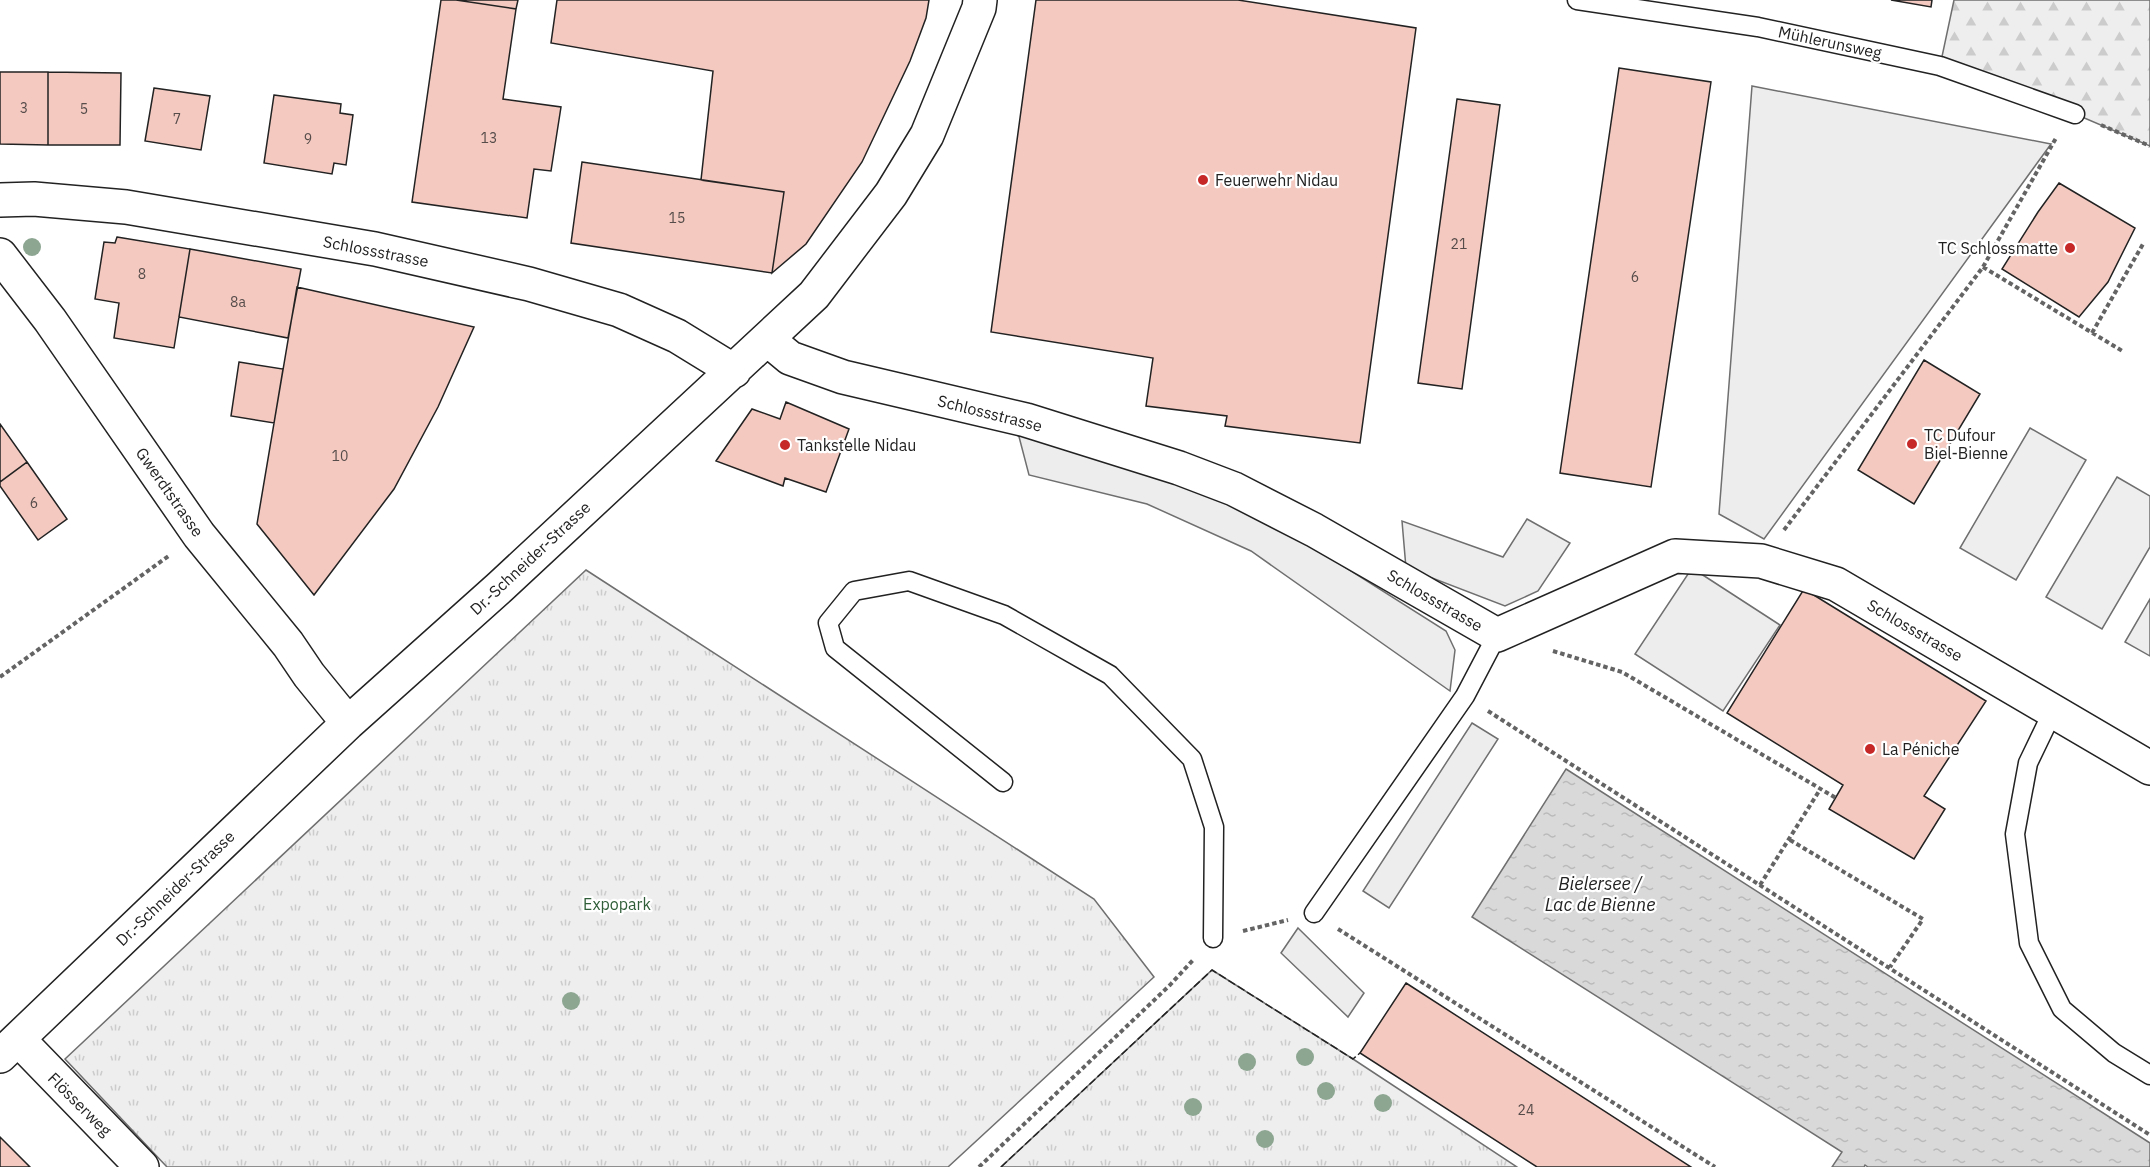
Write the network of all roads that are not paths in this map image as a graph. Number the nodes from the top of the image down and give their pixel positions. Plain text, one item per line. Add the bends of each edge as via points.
1 (980, 0) edge
2 (1577, 0) edge
3 (2075, 114) road end
4 (0, 200) edge
5 (0, 255) edge
6 (767, 339) junction
7 (734, 371) junction
8 (1497, 635) junction
9 (2053, 711) junction
10 (348, 723) junction
11 (2150, 768) edge
12 (1003, 782) dead end
13 (1314, 913) road end
14 (1213, 939) road end
15 (9, 1048) edge
16 (2150, 1075) edge
17 (142, 1167) edge

1 - 6 street, Dr.-Schneider-Strasse via 927,135 891,194 814,295
2 - 3 lane, Mühlerunsweg via 1758,27 1940,66
4 - 7 street, Schlossstrasse via 126,207 375,249 529,284 619,310 677,336
5 - 10 street, Gwerdtstrasse via 200,535
6 - 7 street, Dr.-Schneider-Strasse
6 - 8 street, Schlossstrasse via 790,358 843,377 1026,420 1234,489
7 - 10 street, Dr.-Schneider-Strasse
8 - 9 street, Schlossstrasse via 1675,556 1761,561 1836,584
8 - 13 lane via 1465,696
9 - 11 street, Schlossstrasse
9 - 16 lane via 2028,763 2015,834 2029,943 2062,1010 2114,1053
10 - 15 street, Dr.-Schneider-Strasse
12 - 14 lane via 835,648 828,623 854,591 909,580 1004,615 1110,675 1192,759 1214,827
15 - 17 street, Flösserweg

